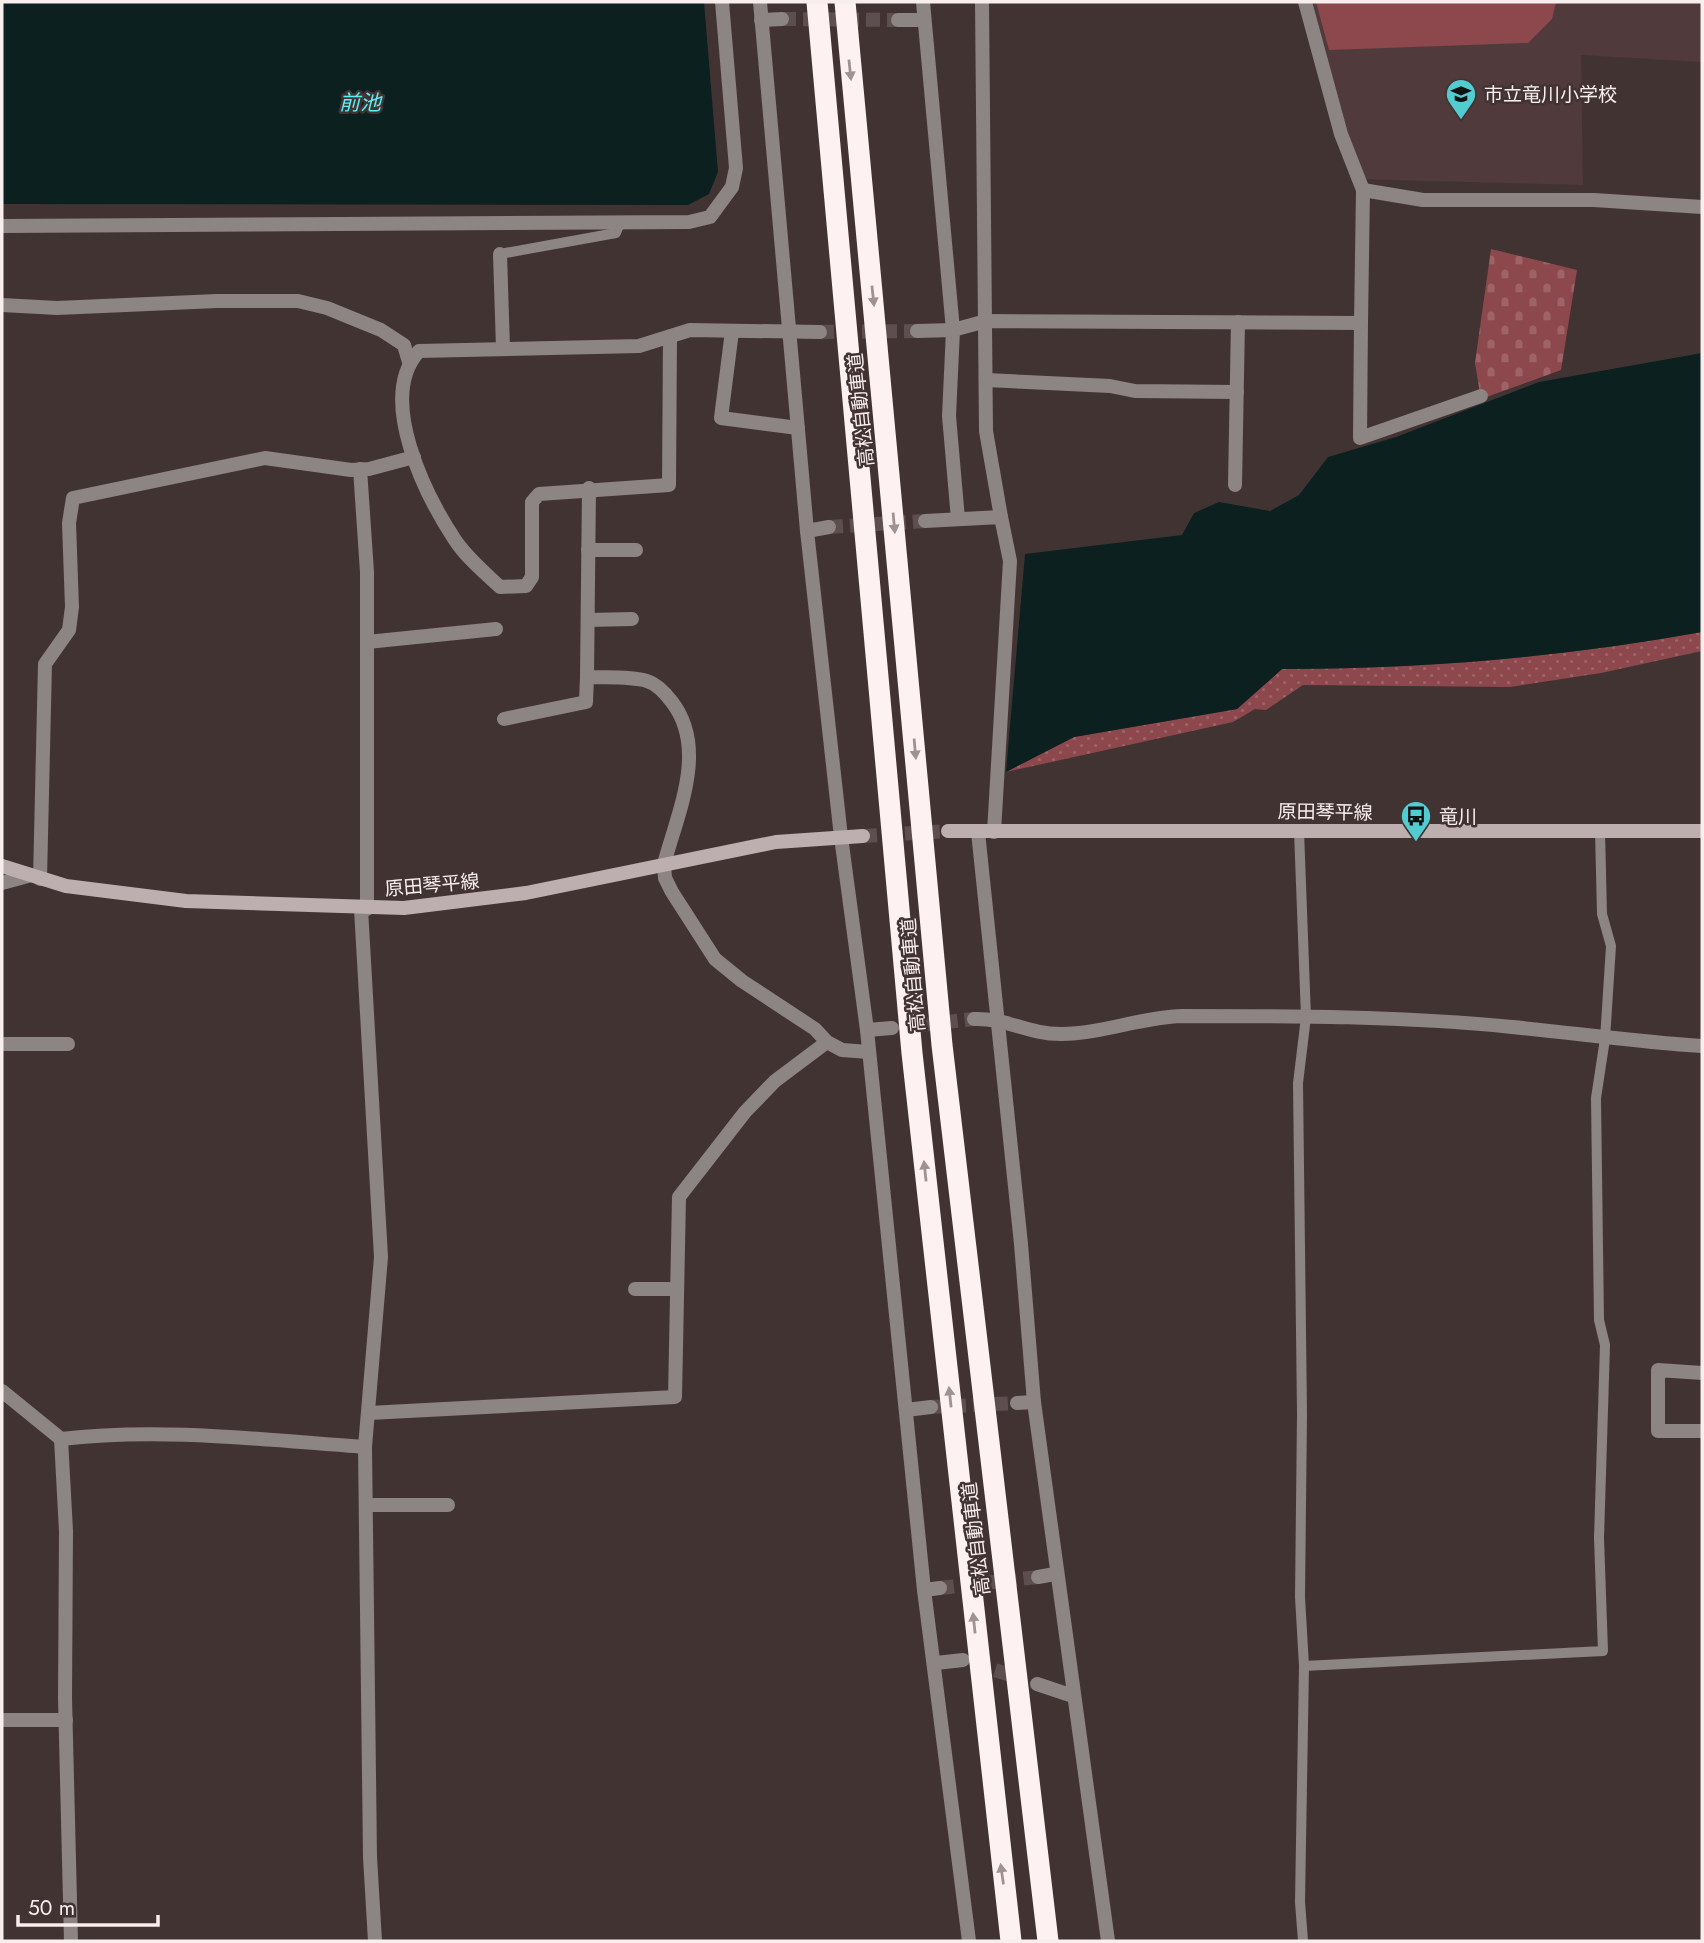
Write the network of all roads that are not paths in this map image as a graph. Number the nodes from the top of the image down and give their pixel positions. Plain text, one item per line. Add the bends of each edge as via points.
1 (722, 2) edge
2 (760, 2) edge
3 (817, 2) edge
4 (845, 2) edge
5 (923, 2) edge
6 (982, 2) edge
7 (1304, 2) edge
8 (782, 19) tunnel mouth
9 (761, 20) junction
10 (898, 20) tunnel mouth
11 (924, 20) junction
12 (1363, 190) junction
13 (1702, 207) edge
14 (620, 223) junction
15 (2, 226) edge
16 (500, 254) joint
17 (2, 305) edge
18 (986, 321) junction
19 (1238, 322) junction
20 (1361, 323) junction
21 (953, 330) junction
22 (732, 331) junction
23 (917, 331) tunnel mouth
24 (790, 332) junction
25 (820, 332) tunnel mouth
26 (670, 336) junction
27 (503, 348) junction
28 (410, 362) junction
29 (986, 380) junction
30 (1237, 392) junction
31 (1481, 396) dead end
32 (798, 428) junction
33 (414, 457) junction
34 (360, 469) junction
35 (1235, 485) dead end
36 (589, 488) junction
37 (1001, 517) junction
38 (958, 519) junction
39 (925, 521) tunnel mouth
40 (829, 527) tunnel mouth
41 (807, 531) junction
42 (588, 550) junction
43 (636, 550) dead end
44 (632, 619) dead end
45 (588, 620) junction
46 (496, 629) dead end
47 (367, 642) junction
48 (587, 677) junction
49 (505, 719) dead end
50 (948, 831) tunnel mouth
51 (1298, 831) junction
52 (1600, 831) junction
53 (1702, 831) edge
54 (986, 832) junction
55 (863, 836) tunnel mouth
56 (841, 837) junction
57 (664, 863) junction
58 (2, 866) edge
59 (34, 878) junction
60 (2, 883) edge
61 (364, 909) junction
62 (1306, 1017) junction
63 (998, 1018) junction
64 (974, 1019) tunnel mouth
65 (892, 1028) tunnel mouth
66 (867, 1030) junction
67 (1605, 1040) junction
68 (827, 1042) junction
69 (2, 1044) edge
70 (68, 1044) dead end
71 (1702, 1046) edge
72 (869, 1052) junction
73 (635, 1289) dead end
74 (677, 1289) junction
75 (1702, 1373) edge
76 (2, 1391) edge
77 (1034, 1402) junction
78 (1017, 1403) tunnel mouth
79 (932, 1407) tunnel mouth
80 (906, 1410) junction
81 (369, 1413) junction
82 (1702, 1432) edge
83 (61, 1439) junction
84 (365, 1447) junction
85 (366, 1505) junction
86 (448, 1505) dead end
87 (1055, 1574) junction
88 (1038, 1577) tunnel mouth
89 (940, 1588) tunnel mouth
90 (924, 1590) junction
91 (963, 1660) tunnel mouth
92 (936, 1663) junction
93 (1304, 1666) junction
94 (1037, 1684) tunnel mouth
95 (1073, 1696) junction
96 (2, 1720) edge
97 (66, 1720) junction
98 (71, 1941) edge
99 (375, 1941) edge
100 (969, 1941) edge
101 (1011, 1941) edge
102 (1048, 1941) edge
103 (1108, 1941) edge
104 (1303, 1941) edge

1 - 14 street via 736,159 732,187 710,218
2 - 9 street
101 -> 3 highway, 高松自動車道 via 912,1053
4 -> 102 highway, 高松自動車道 via 942,1045
5 - 11 street
6 - 18 street
7 - 12 street via 1341,134
8 - 9 street
9 - 24 street
10 - 11 street
11 - 21 street
12 - 13 street via 1423,200 1594,200
12 - 20 street
14 - 15 street
14 - 16 lane via 617,233 606,236
16 - 27 street
17 - 28 street via 57,308 298,302 327,308 381,330 404,345
18 - 19 street
18 - 21 street
18 - 29 street
19 - 20 street
19 - 30 street
20 - 31 street via 1360,438
21 - 23 street
21 - 38 street via 948,416
22 - 24 street
22 - 26 street via 690,330
22 - 32 street via 721,418
24 - 25 street
24 - 32 street
26 - 27 street via 639,346
26 - 36 street via 669,485
27 - 28 street via 419,351
28 - 33 street via 401,409
29 - 30 street via 1135,391
29 - 37 street via 986,430
30 - 35 street
32 - 41 street
33 - 34 street
33 - 36 street via 457,542 500,587 526,586 532,577 532,502 539,494
34 - 47 street
34 - 59 street via 265,458 73,498 69,629 45,664
36 - 42 street
37 - 38 street
37 - 54 street via 1010,561
38 - 39 street
40 - 41 street
41 - 56 street
42 - 43 street
42 - 45 street
44 - 45 street
45 - 48 street
46 - 47 street
47 - 61 street
48 - 49 street via 586,702
48 - 57 street via 649,681 665,692 679,711 691,754
50 - 54 main road, 原田琴平線
51 - 52 main road, 原田琴平線
51 - 54 main road, 原田琴平線
51 - 62 lane
52 - 53 main road, 原田琴平線
52 - 67 lane via 1602,914 1611,946
54 - 63 street
55 - 56 main road, 原田琴平線
56 - 57 main road, 原田琴平線 via 776,842
56 - 66 street
57 - 61 main road, 原田琴平線 via 469,902
57 - 68 street via 672,892 715,959
58 - 59 main road, 原田琴平線
59 - 60 street
59 - 61 main road, 原田琴平線 via 186,901
61 - 81 street via 381,1257
62 - 63 street via 1178,1016 1061,1034 1032,1032
62 - 67 street via 1511,1027
62 - 93 lane via 1298,1083
63 - 64 street
63 - 77 street
65 - 66 street
66 - 72 street
67 - 71 street
67 - 93 lane via 1596,1098 1599,1320 1605,1345 1599,1538 1603,1651
68 - 72 street via 842,1051
68 - 74 street via 775,1081 745,1112 679,1197
69 - 70 street
72 - 80 street
73 - 74 street
74 - 81 street via 675,1396
75 - 82 street via 1658,1370 1658,1431
76 - 83 street
77 - 78 street
77 - 87 street
79 - 80 street
80 - 90 street
81 - 84 street
83 - 84 street via 104,1434
83 - 97 street
84 - 85 street
85 - 86 street
85 - 99 street
87 - 88 street
87 - 95 street
89 - 90 street
90 - 92 street
91 - 92 street
92 - 100 street
93 - 104 lane
94 - 95 street
95 - 103 street
96 - 97 street
97 - 98 street

